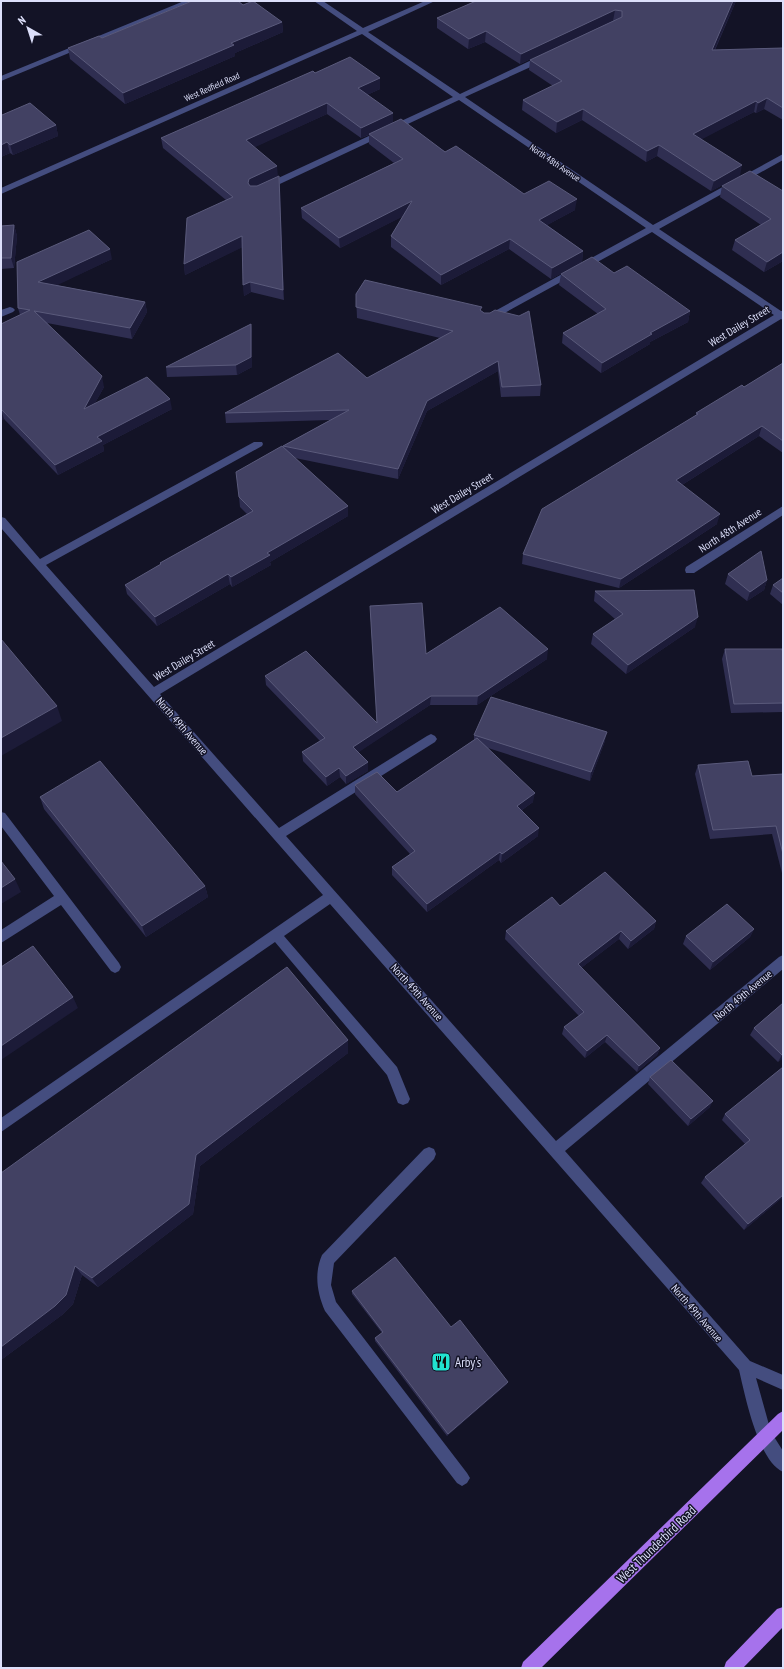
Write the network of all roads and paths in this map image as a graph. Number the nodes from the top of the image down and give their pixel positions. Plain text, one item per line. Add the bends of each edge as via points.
1 (191, 1) edge
2 (318, 1) edge
3 (431, 1) edge
4 (362, 32) junction
5 (552, 54) edge
6 (1, 79) edge
7 (457, 97) junction
8 (783, 157) edge
9 (1, 191) edge
10 (254, 193) edge
11 (652, 228) junction
12 (10, 310) dead end
13 (1, 314) edge
14 (782, 316) edge
15 (486, 320) edge
16 (258, 444) dead end
17 (783, 510) edge
18 (1, 521) edge
19 (39, 564) junction
20 (690, 570) dead end
21 (152, 693) junction
22 (431, 739) dead end
23 (1, 817) edge
24 (277, 835) junction
25 (331, 896) junction
26 (62, 898) junction
27 (276, 934) junction
28 (1, 938) edge
29 (783, 961) edge
30 (115, 967) dead end
31 (403, 1099) dead end
32 (1, 1126) edge
33 (555, 1151) junction
34 (429, 1154) dead end
35 (745, 1366) junction
36 (783, 1383) edge
37 (783, 1419) edge
38 (764, 1436) junction
39 (783, 1464) edge
40 (462, 1478) dead end
41 (783, 1614) edge
42 (528, 1668) edge
43 (732, 1668) edge

1 - 6 street
2 - 4 street, North 48th Avenue
3 - 4 street, West Redfield Road
4 - 7 street, North 48th Avenue
4 - 9 street, West Redfield Road
5 - 7 street
7 - 10 street
7 - 11 street, North 48th Avenue
8 - 11 street
11 - 14 street, North 48th Avenue
11 - 15 street
12 - 13 street
14 - 21 street, West Dailey Street
16 - 19 street
17 - 20 street, North 48th Avenue
18 - 19 street, North 49th Avenue
19 - 21 street, North 49th Avenue
21 - 24 street, North 49th Avenue
22 - 24 street
23 - 26 street
24 - 25 street, North 49th Avenue
25 - 27 street
25 - 33 street, North 49th Avenue
26 - 28 street
26 - 30 street
27 - 31 street via 392,1071
27 - 32 street
29 - 33 street, North 49th Avenue
33 - 35 street, North 49th Avenue
34 - 40 street via 327,1260 324,1286 330,1306
35 - 36 street, North 49th Avenue
35 - 38 street, North 49th Avenue
37 - 38 main road, West Thunderbird Road
38 - 39 street, North 49th Avenue
38 - 42 main road, West Thunderbird Road
41 - 43 main road

